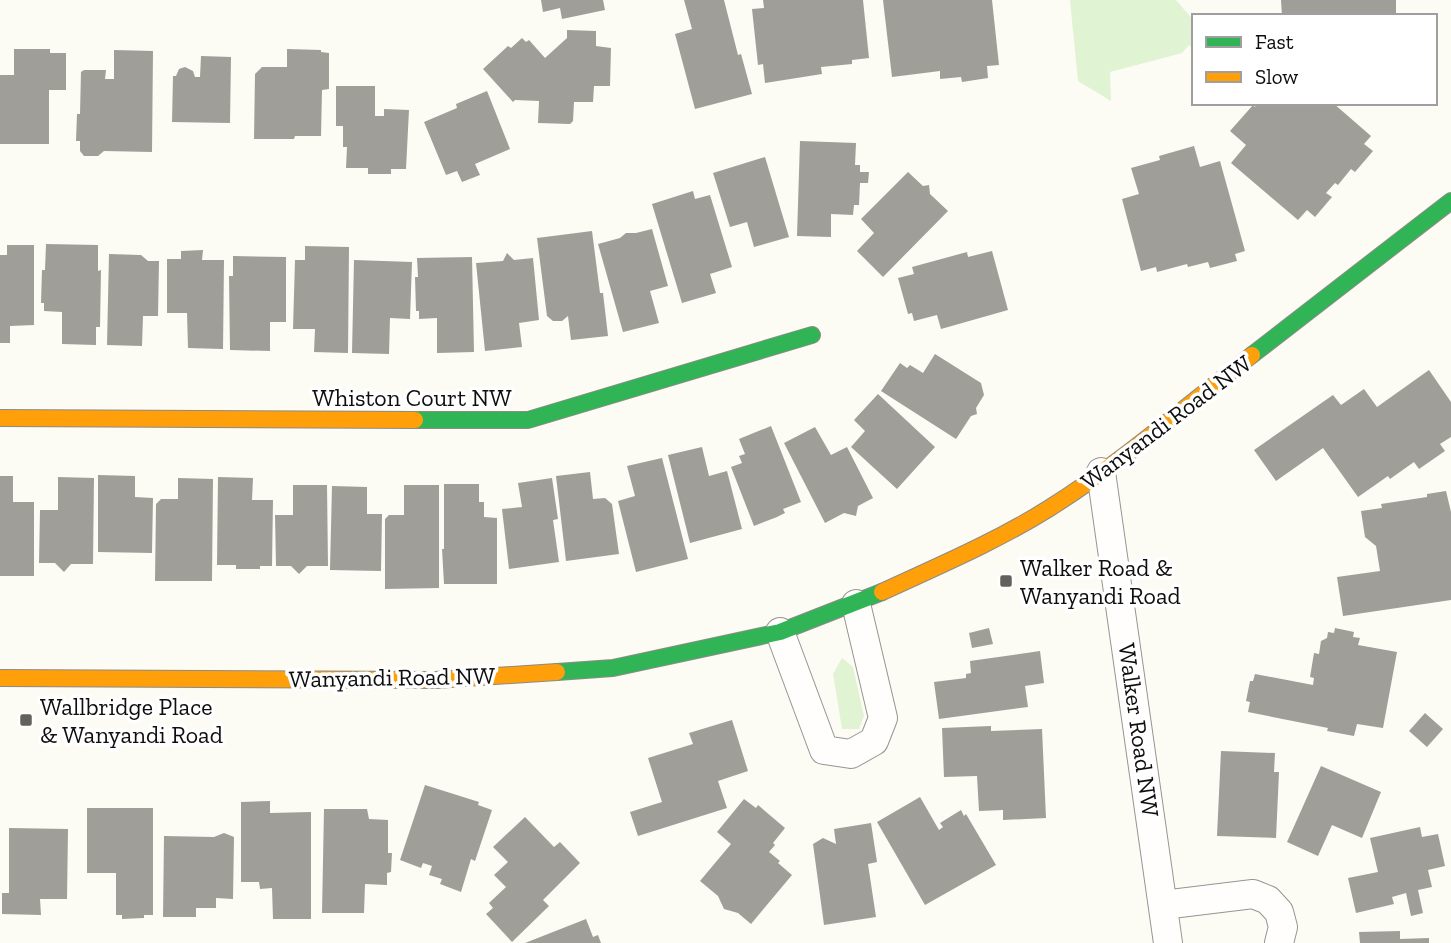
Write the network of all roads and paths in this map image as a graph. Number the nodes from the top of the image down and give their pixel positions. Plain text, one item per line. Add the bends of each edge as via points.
1 (1451, 201) edge
2 (812, 335) dead end
3 (0, 418) edge
4 (1101, 472) junction
5 (856, 604) junction
6 (780, 632) junction
7 (0, 678) edge
8 (1163, 905) junction
9 (1167, 943) edge
10 (1279, 943) edge

1 - 4 street, Wanyandi Road NW
2 - 3 street, Whiston Court NW via 528,420
4 - 5 street, Wanyandi Road NW via 989,543
4 - 8 street, Walker Road NW
5 - 6 street, Wanyandi Road NW
5 - 6 street via 883,718 874,741 851,754 824,750
6 - 7 street, Wanyandi Road NW via 613,668 435,680
8 - 9 street, Walker Road NW
8 - 10 street via 1253,894 1268,900 1279,912 1283,927

